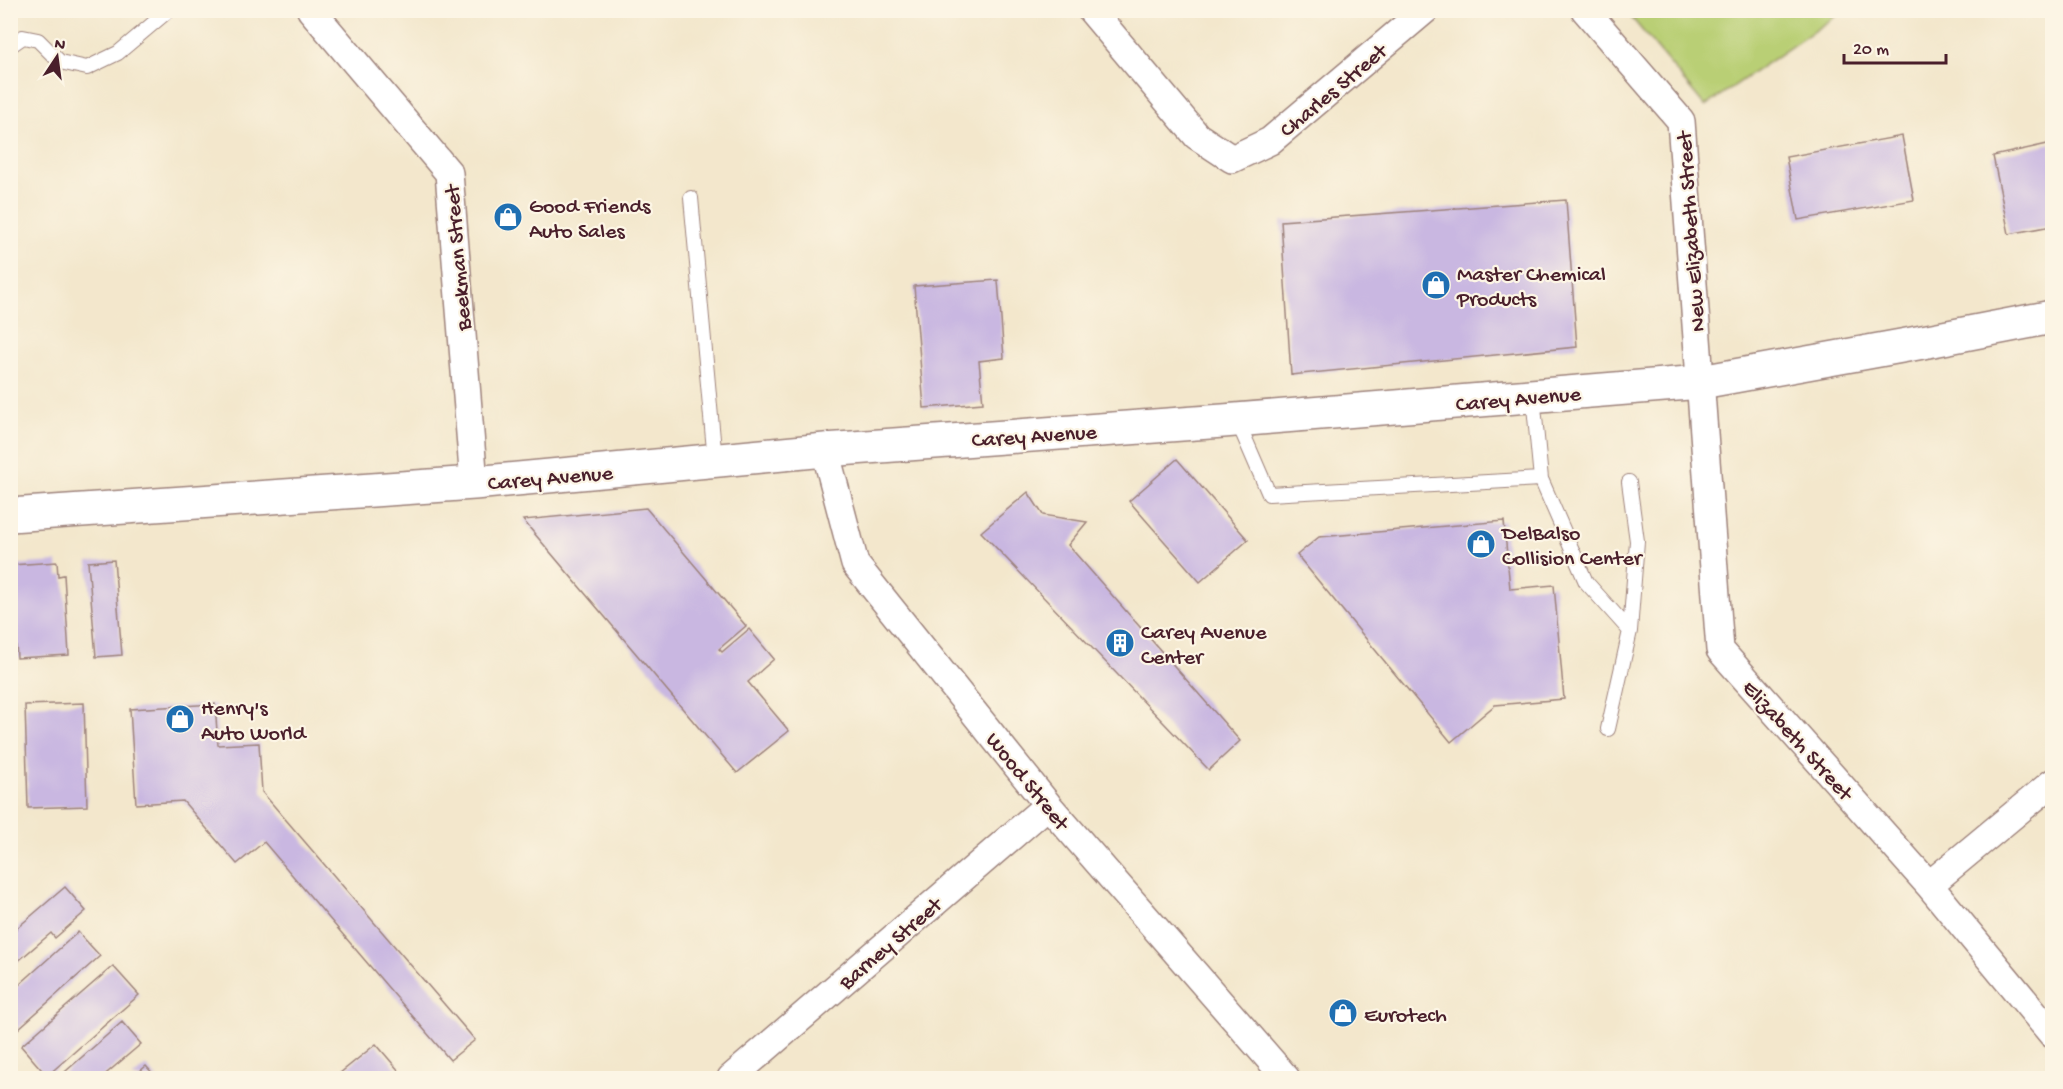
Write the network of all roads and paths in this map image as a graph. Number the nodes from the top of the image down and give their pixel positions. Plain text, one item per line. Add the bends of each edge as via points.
1 (169, 10) edge
2 (311, 10) edge
3 (1091, 10) edge
4 (1425, 10) edge
5 (1585, 10) edge
6 (10, 46) edge
7 (691, 198) dead end
8 (2052, 316) edge
9 (1701, 382) junction
10 (1533, 396) junction
11 (1238, 420) junction
12 (825, 450) junction
13 (715, 461) junction
14 (1541, 479) junction
15 (1629, 482) dead end
16 (474, 483) junction
17 (10, 515) edge
18 (1630, 631) junction
19 (1608, 729) dead end
20 (2052, 783) edge
21 (1048, 805) junction
22 (1929, 885) junction
23 (2052, 1034) edge
24 (1276, 1075) edge
25 (731, 1078) edge

1 - 6 lane via 118,54 87,68 60,62 38,40 23,37
2 - 16 street, Beekman Street via 449,173
3 - 4 street, Charles Street via 1197,136 1232,159 1270,141
5 - 9 street, New Elizabeth Street via 1681,122
7 - 13 lane
8 - 9 main road, Carey Avenue
9 - 10 main road, Carey Avenue
9 - 22 street, Elizabeth Street via 1720,650
10 - 11 main road, Carey Avenue
10 - 14 lane
11 - 12 main road, Carey Avenue
11 - 14 lane via 1269,494
12 - 13 main road, Carey Avenue
12 - 21 street, Wood Street via 855,564
13 - 16 main road, Carey Avenue
14 - 18 lane via 1586,582
15 - 18 lane via 1637,541
16 - 17 main road, Carey Avenue
18 - 19 lane
20 - 22 street
21 - 24 street, Wood Street
21 - 25 street, Barney Street
22 - 23 street, Elizabeth Street

